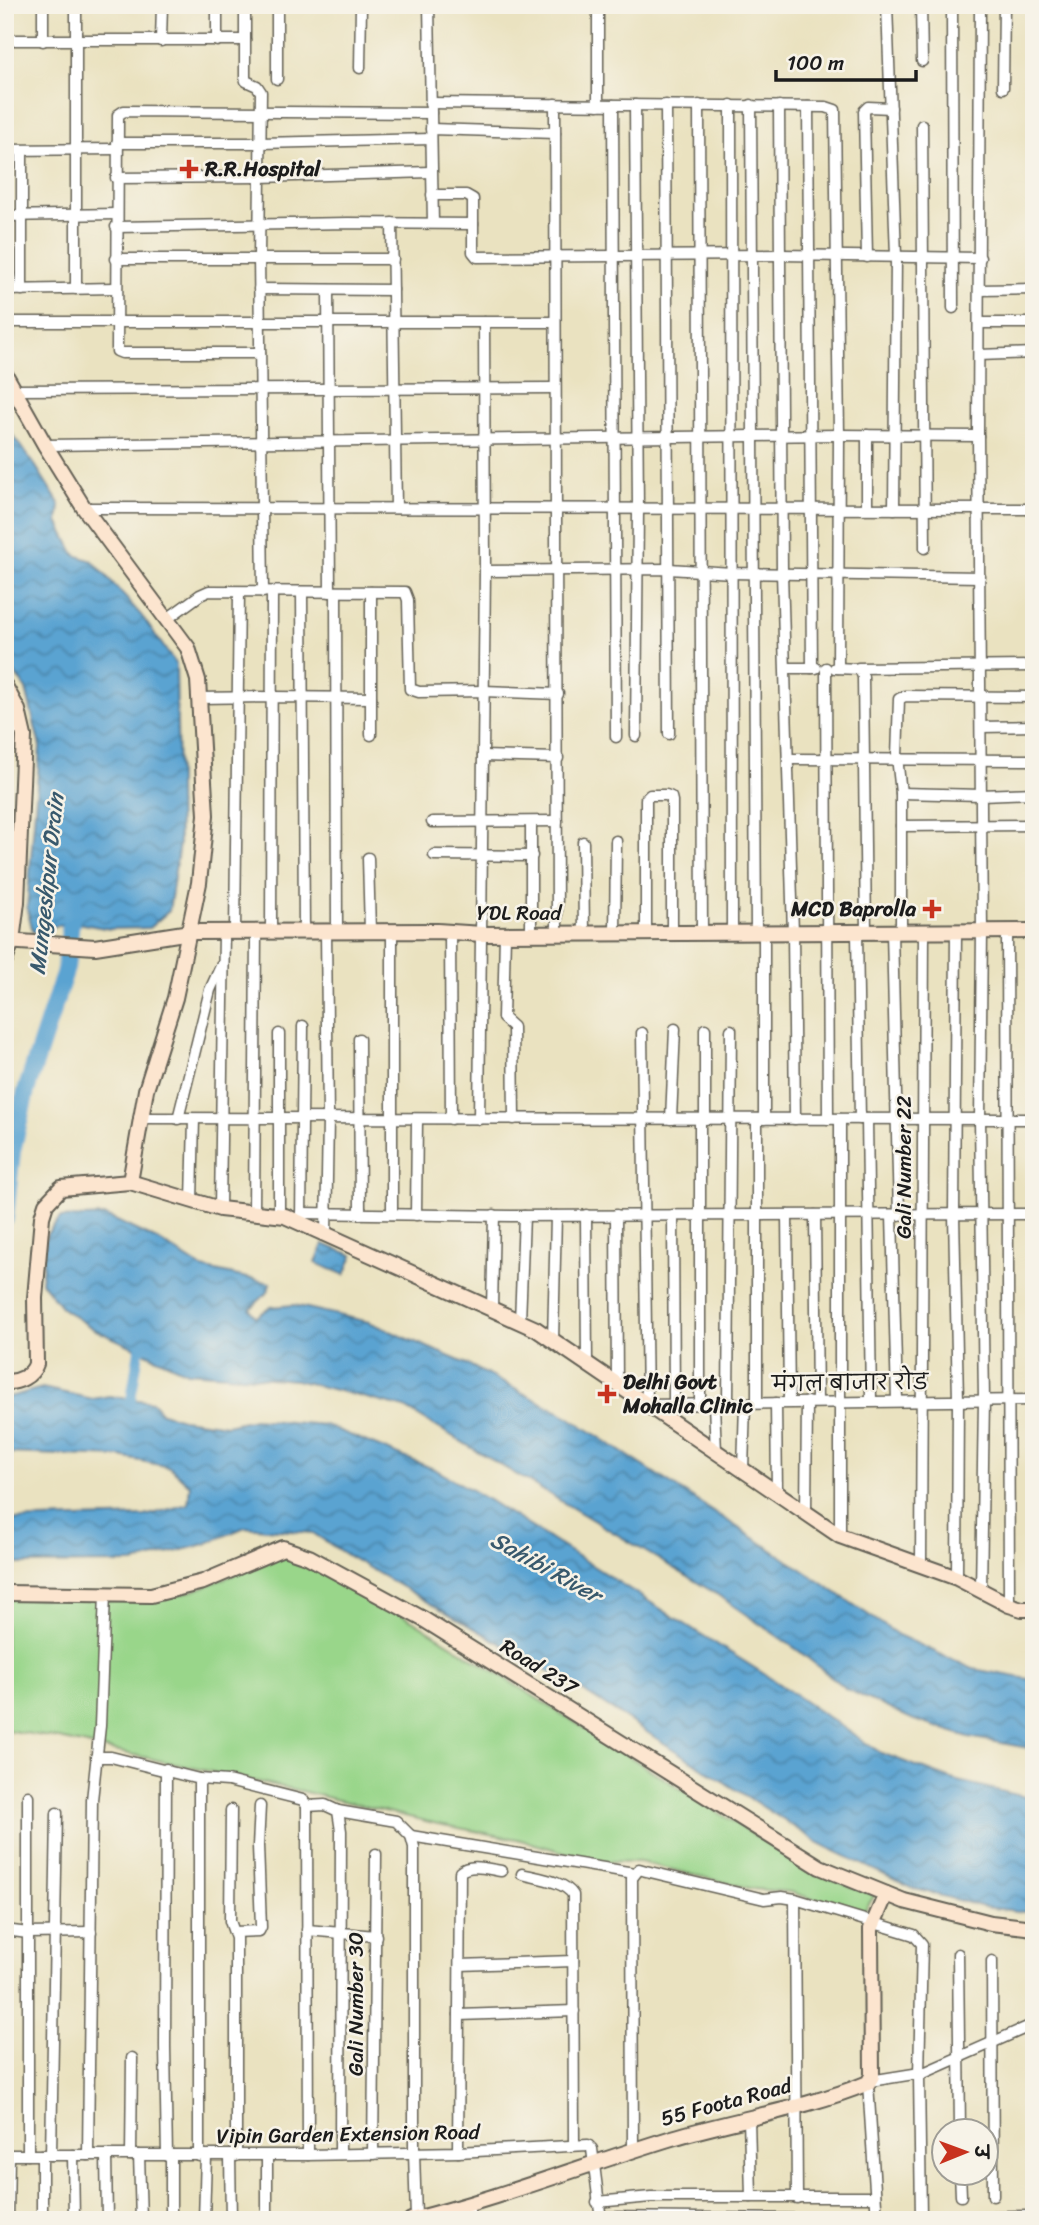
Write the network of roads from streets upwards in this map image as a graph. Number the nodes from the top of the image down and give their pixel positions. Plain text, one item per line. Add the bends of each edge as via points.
1 (43, 5) edge
2 (76, 5) edge
3 (162, 5) edge
4 (217, 5) edge
5 (245, 5) edge
6 (277, 5) edge
7 (361, 5) edge
8 (429, 5) edge
9 (597, 5) edge
10 (887, 5) edge
11 (921, 5) edge
12 (951, 5) edge
13 (980, 5) edge
14 (1004, 5) edge
15 (5, 40) edge
16 (245, 40) junction
17 (43, 41) junction
18 (76, 41) junction
19 (161, 41) junction
20 (217, 41) junction
21 (922, 61) dead end
22 (360, 68) dead end
23 (277, 79) dead end
24 (1003, 88) dead end
25 (555, 104) junction
26 (598, 105) junction
27 (613, 105) junction
28 (635, 105) junction
29 (666, 105) junction
30 (699, 105) junction
31 (731, 105) junction
32 (751, 105) junction
33 (779, 106) junction
34 (807, 107) junction
35 (431, 108) junction
36 (891, 108) junction
37 (261, 111) junction
38 (922, 125) dead end
39 (555, 133) junction
40 (431, 134) junction
41 (261, 143) junction
42 (117, 146) junction
43 (75, 149) junction
44 (5, 150) edge
45 (22, 150) junction
46 (431, 172) junction
47 (260, 177) junction
48 (116, 178) junction
49 (432, 195) junction
50 (76, 214) junction
51 (22, 215) junction
52 (116, 215) junction
53 (5, 216) edge
54 (392, 223) junction
55 (433, 223) junction
56 (260, 224) junction
57 (473, 224) junction
58 (116, 227) junction
59 (731, 255) junction
60 (751, 255) junction
61 (781, 255) junction
62 (615, 256) junction
63 (636, 256) junction
64 (669, 256) junction
65 (700, 256) junction
66 (808, 256) junction
67 (896, 256) junction
68 (924, 256) junction
69 (259, 257) junction
70 (556, 257) junction
71 (837, 257) junction
72 (867, 257) junction
73 (954, 257) junction
74 (5, 258) edge
75 (980, 258) junction
76 (116, 259) junction
77 (393, 259) junction
78 (116, 288) junction
79 (76, 289) junction
80 (259, 289) junction
81 (328, 289) junction
82 (1034, 289) edge
83 (13, 290) edge
84 (393, 290) junction
85 (980, 290) junction
86 (953, 308) dead end
87 (115, 321) junction
88 (260, 321) junction
89 (5, 322) edge
90 (328, 322) junction
91 (394, 322) junction
92 (484, 322) junction
93 (555, 322) junction
94 (979, 323) junction
95 (1034, 323) edge
96 (260, 353) junction
97 (1034, 353) edge
98 (979, 355) junction
99 (5, 374) edge
100 (555, 387) junction
101 (395, 388) junction
102 (485, 388) junction
103 (259, 389) junction
104 (329, 389) junction
105 (14, 390) junction
106 (839, 435) junction
107 (867, 435) junction
108 (894, 435) junction
109 (781, 436) junction
110 (810, 436) junction
111 (924, 436) junction
112 (978, 436) junction
113 (701, 437) junction
114 (732, 437) junction
115 (751, 437) junction
116 (615, 438) junction
117 (637, 438) junction
118 (669, 438) junction
119 (555, 439) junction
120 (486, 440) junction
121 (395, 441) junction
122 (260, 442) junction
123 (329, 442) junction
124 (45, 444) junction
125 (84, 508) junction
126 (261, 508) junction
127 (329, 508) junction
128 (396, 508) junction
129 (485, 508) junction
130 (555, 508) junction
131 (838, 508) junction
132 (616, 509) junction
133 (638, 509) junction
134 (669, 509) junction
135 (701, 509) junction
136 (732, 509) junction
137 (751, 509) junction
138 (781, 509) junction
139 (809, 509) junction
140 (867, 509) junction
141 (894, 509) junction
142 (923, 509) junction
143 (978, 509) junction
144 (1034, 509) edge
145 (925, 548) dead end
146 (617, 569) junction
147 (669, 569) junction
148 (556, 570) junction
149 (638, 570) junction
150 (701, 570) junction
151 (485, 571) junction
152 (732, 573) junction
153 (753, 573) junction
154 (782, 573) junction
155 (810, 573) junction
156 (838, 574) junction
157 (980, 577) junction
158 (239, 592) junction
159 (267, 592) junction
160 (302, 592) junction
161 (333, 592) junction
162 (371, 592) junction
163 (167, 620) junction
164 (981, 666) junction
165 (1034, 666) edge
166 (786, 668) junction
167 (812, 668) junction
168 (826, 668) junction
169 (838, 668) junction
170 (858, 668) junction
171 (5, 686) edge
172 (484, 691) junction
173 (558, 694) junction
174 (273, 696) junction
175 (981, 696) junction
176 (239, 697) junction
177 (303, 697) junction
178 (1034, 697) edge
179 (200, 698) junction
180 (336, 698) junction
181 (371, 698) junction
182 (1034, 726) edge
183 (981, 727) junction
184 (5, 729) edge
185 (23, 729) junction
186 (669, 734) dead end
187 (371, 735) dead end
188 (636, 736) dead end
189 (616, 737) dead end
190 (483, 756) junction
191 (897, 757) junction
192 (558, 758) junction
193 (863, 758) junction
194 (789, 759) junction
195 (827, 759) junction
196 (981, 760) junction
197 (1034, 760) edge
198 (901, 793) junction
199 (1034, 793) edge
200 (981, 795) junction
201 (482, 821) junction
202 (557, 821) junction
203 (432, 822) dead end
204 (531, 822) junction
205 (981, 824) junction
206 (1034, 825) edge
207 (901, 826) junction
208 (616, 841) dead end
209 (583, 842) dead end
210 (434, 855) dead end
211 (482, 856) junction
212 (531, 856) junction
213 (368, 858) dead end
214 (12, 869) edge
215 (332, 931) junction
216 (370, 931) junction
217 (392, 931) junction
218 (1034, 931) edge
219 (229, 932) junction
220 (256, 932) junction
221 (271, 932) junction
222 (304, 932) junction
223 (450, 932) junction
224 (897, 932) junction
225 (924, 932) junction
226 (956, 932) junction
227 (982, 932) junction
228 (1007, 932) junction
229 (190, 933) junction
230 (646, 933) junction
231 (672, 933) junction
232 (702, 933) junction
233 (732, 933) junction
234 (760, 933) junction
235 (793, 933) junction
236 (827, 933) junction
237 (861, 933) junction
238 (482, 934) junction
239 (505, 934) junction
240 (531, 934) junction
241 (557, 934) junction
242 (584, 934) junction
243 (615, 934) junction
244 (9, 941) edge
245 (5, 961) edge
246 (223, 963) junction
247 (303, 1026) dead end
248 (675, 1029) dead end
249 (705, 1029) dead end
250 (731, 1030) dead end
251 (642, 1033) dead end
252 (279, 1034) dead end
253 (359, 1039) dead end
254 (139, 1118) junction
255 (221, 1118) junction
256 (302, 1118) junction
257 (178, 1119) junction
258 (194, 1119) junction
259 (254, 1119) junction
260 (279, 1119) junction
261 (328, 1119) junction
262 (360, 1119) junction
263 (391, 1119) junction
264 (417, 1119) junction
265 (451, 1119) junction
266 (479, 1119) junction
267 (513, 1119) junction
268 (643, 1119) junction
269 (671, 1119) junction
270 (702, 1119) junction
271 (730, 1119) junction
272 (760, 1119) junction
273 (795, 1119) junction
274 (828, 1119) junction
275 (840, 1119) junction
276 (863, 1119) junction
277 (898, 1119) junction
278 (923, 1119) junction
279 (1006, 1119) junction
280 (1034, 1119) edge
281 (956, 1120) junction
282 (980, 1120) junction
283 (130, 1182) junction
284 (192, 1201) junction
285 (220, 1209) junction
286 (254, 1213) junction
287 (327, 1214) junction
288 (360, 1214) junction
289 (392, 1214) junction
290 (416, 1214) junction
291 (981, 1214) junction
292 (1007, 1214) junction
293 (1034, 1214) edge
294 (494, 1215) junction
295 (586, 1215) junction
296 (643, 1215) junction
297 (673, 1215) junction
298 (700, 1215) junction
299 (730, 1215) junction
300 (758, 1215) junction
301 (787, 1215) junction
302 (815, 1215) junction
303 (840, 1215) junction
304 (868, 1215) junction
305 (896, 1215) junction
306 (923, 1215) junction
307 (954, 1215) junction
308 (279, 1216) junction
309 (524, 1216) junction
310 (556, 1216) junction
311 (616, 1216) junction
312 (301, 1218) junction
313 (326, 1235) junction
314 (492, 1310) junction
315 (520, 1322) junction
316 (552, 1341) junction
317 (587, 1364) junction
318 (10, 1382) edge
319 (617, 1385) junction
320 (958, 1400) junction
321 (984, 1400) junction
322 (1009, 1400) junction
323 (1034, 1400) edge
324 (841, 1401) junction
325 (871, 1401) junction
326 (897, 1401) junction
327 (923, 1401) junction
328 (776, 1402) junction
329 (789, 1402) junction
330 (812, 1402) junction
331 (745, 1403) junction
332 (757, 1403) junction
333 (674, 1404) junction
334 (700, 1404) junction
335 (714, 1404) junction
336 (728, 1404) junction
337 (647, 1405) junction
338 (716, 1452) junction
339 (743, 1471) junction
340 (777, 1493) junction
341 (806, 1513) junction
342 (840, 1536) junction
343 (921, 1564) junction
344 (957, 1578) junction
345 (981, 1591) junction
346 (5, 1593) edge
347 (105, 1594) junction
348 (1009, 1605) junction
349 (1034, 1609) edge
350 (96, 1757) junction
351 (166, 1769) junction
352 (199, 1779) junction
353 (28, 1796) dead end
354 (260, 1806) dead end
355 (307, 1806) junction
356 (231, 1810) dead end
357 (338, 1811) junction
358 (57, 1813) dead end
359 (411, 1836) junction
360 (376, 1854) dead end
361 (501, 1871) dead end
362 (634, 1873) junction
363 (522, 1874) dead end
364 (886, 1894) junction
365 (795, 1899) junction
366 (872, 1924) junction
367 (1034, 1928) edge
368 (5, 1930) edge
369 (307, 1930) junction
370 (91, 1932) junction
371 (235, 1932) junction
372 (28, 1933) junction
373 (55, 1933) junction
374 (341, 1934) junction
375 (376, 1936) junction
376 (958, 1954) dead end
377 (573, 1961) junction
378 (992, 1961) dead end
379 (460, 1965) junction
380 (1034, 1990) edge
381 (573, 2011) junction
382 (459, 2015) junction
383 (1033, 2032) edge
384 (992, 2043) junction
385 (132, 2058) dead end
386 (959, 2058) junction
387 (920, 2074) junction
388 (869, 2082) junction
389 (1034, 2097) edge
390 (796, 2105) junction
391 (960, 2116) edge
392 (749, 2118) junction
393 (574, 2145) junction
394 (633, 2151) junction
395 (414, 2152) junction
396 (458, 2152) junction
397 (340, 2154) junction
398 (373, 2154) junction
399 (7, 2155) edge
400 (28, 2155) junction
401 (47, 2155) junction
402 (73, 2155) junction
403 (88, 2155) junction
404 (106, 2155) junction
405 (135, 2155) junction
406 (308, 2155) junction
407 (169, 2156) junction
408 (203, 2156) junction
409 (233, 2156) junction
410 (267, 2156) junction
411 (594, 2164) junction
412 (961, 2186) edge
413 (961, 2196) dead end
414 (993, 2196) dead end
415 (751, 2197) junction
416 (875, 2197) junction
417 (797, 2198) junction
418 (597, 2202) junction
419 (469, 2213) edge
420 (1034, 2216) edge
421 (919, 2218) edge
422 (413, 2219) edge
423 (601, 2219) edge
424 (877, 2219) edge
425 (8, 2220) edge
426 (42, 2220) edge
427 (74, 2220) edge
428 (107, 2220) edge
429 (141, 2220) edge
430 (171, 2220) edge
431 (204, 2220) edge
432 (231, 2220) edge
433 (267, 2220) edge

1 - 17 street
2 - 18 street
3 - 19 street
4 - 20 street
5 - 16 street
6 - 23 street
7 - 22 street
8 - 35 street
9 - 26 street
10 - 36 street
11 - 21 street
12 - 73 street
13 - 75 street
14 - 24 street
15 - 17 street
16 - 20 street
16 - 37 street via 246,81 259,88
17 - 18 street
18 - 19 street
18 - 43 street
19 - 20 street
25 - 26 street
25 - 35 street
25 - 39 street
26 - 27 street
27 - 28 street
27 - 62 street
28 - 29 street
28 - 63 street
29 - 30 street
29 - 64 street
30 - 31 street
30 - 65 street
31 - 32 street
31 - 59 street
32 - 33 street
32 - 60 street
33 - 34 street
33 - 61 street
34 - 66 street
34 - 71 street via 832,108 837,113
35 - 37 street
35 - 40 street
36 - 67 street
36 - 72 street via 868,107 864,111
37 - 41 street
37 - 42 street via 124,111 117,117
38 - 68 street
39 - 40 street
39 - 70 street
40 - 41 street
40 - 46 street
41 - 42 street
41 - 47 street
42 - 43 street
42 - 48 street
43 - 45 street
43 - 50 street
44 - 45 street
45 - 51 street
46 - 47 street
46 - 49 street
47 - 48 street
47 - 56 street
48 - 52 street
49 - 55 street
49 - 57 street via 471,197
50 - 51 street
50 - 52 street
50 - 79 street
51 - 53 street
51 - 83 street
52 - 58 street
54 - 55 street
54 - 56 street
54 - 77 street
55 - 57 street
56 - 58 street
56 - 69 street
57 - 70 street via 472,252 477,257
58 - 76 street
59 - 60 street
59 - 65 street
59 - 114 street
60 - 61 street
60 - 115 street
61 - 66 street
61 - 109 street
62 - 63 street
62 - 70 street
62 - 116 street
63 - 64 street
63 - 117 street
64 - 65 street
64 - 118 street
65 - 113 street
66 - 71 street
66 - 110 street
67 - 68 street
67 - 72 street
67 - 108 street
68 - 73 street
68 - 111 street
69 - 76 street
69 - 77 street
69 - 80 street
70 - 93 street
71 - 72 street
71 - 106 street
73 - 75 street
73 - 86 street
74 - 83 street
75 - 85 street
76 - 78 street
77 - 84 street
78 - 79 street
78 - 87 street
79 - 83 street
80 - 81 street
80 - 88 street
81 - 84 street
81 - 90 street
82 - 85 street
84 - 91 street
85 - 94 street
87 - 88 street
87 - 89 street
87 - 96 street via 117,351 122,353
88 - 90 street
88 - 96 street
90 - 91 street
90 - 104 street
91 - 92 street
91 - 101 street
92 - 93 street
92 - 102 street
93 - 100 street
94 - 95 street
94 - 98 street
96 - 103 street
97 - 98 street
98 - 112 street
99 - 105 street
100 - 102 street
100 - 119 street
101 - 102 street
101 - 104 street
101 - 121 street
102 - 120 street
103 - 104 street
103 - 105 street
103 - 122 street
104 - 123 street
105 - 124 street
106 - 107 street
106 - 110 street
106 - 131 street
107 - 108 street
107 - 140 street
108 - 111 street
108 - 141 street
109 - 110 street
109 - 115 street
109 - 138 street
110 - 139 street
111 - 112 street
111 - 142 street
112 - 143 street
113 - 114 street
113 - 118 street
113 - 135 street
114 - 115 street
114 - 136 street
115 - 137 street
116 - 117 street
116 - 119 street
116 - 132 street
117 - 118 street
117 - 133 street
118 - 134 street
119 - 120 street
119 - 130 street
120 - 121 street
120 - 129 street
121 - 123 street
121 - 128 street
122 - 123 street
122 - 124 street
122 - 126 street
123 - 127 street
124 - 125 street
125 - 126 street
125 - 163 street
126 - 127 street
126 - 159 street
127 - 128 street
127 - 161 street
128 - 129 street
129 - 130 street
129 - 151 street
130 - 132 street
130 - 148 street
131 - 139 street
131 - 140 street
131 - 156 street
132 - 133 street
132 - 146 street
133 - 134 street
133 - 149 street
134 - 135 street
134 - 147 street
135 - 136 street
135 - 150 street
136 - 137 street
136 - 152 street
137 - 138 street
137 - 153 street
138 - 139 street
138 - 154 street
139 - 155 street
140 - 141 street
141 - 142 street
142 - 143 street
142 - 145 street
143 - 144 street
143 - 157 street
146 - 148 street
146 - 149 street
146 - 189 street
147 - 149 street
147 - 150 street
147 - 186 street
148 - 151 street
148 - 173 street
149 - 188 street
150 - 152 street
150 - 232 street
151 - 172 street
152 - 153 street
152 - 233 street
153 - 154 street
153 - 234 street
154 - 155 street
154 - 166 street
155 - 156 street
155 - 167 street
156 - 157 street
156 - 169 street
157 - 164 street
158 - 159 street
158 - 163 street via 204,593
158 - 176 street
159 - 160 street
159 - 174 street
160 - 161 street
160 - 177 street
161 - 162 street
161 - 180 street
162 - 172 street via 407,594 410,689
162 - 181 street
163 - 179 street via 191,654
164 - 165 street
164 - 170 street
164 - 175 street
166 - 167 street
166 - 194 street
167 - 168 street
168 - 169 street
168 - 195 street
169 - 170 street
170 - 193 street via 863,677
171 - 185 street
172 - 173 street
172 - 190 street
173 - 192 street
174 - 176 street
174 - 177 street
174 - 221 street
175 - 178 street
175 - 183 street
175 - 191 street via 901,697
176 - 179 street
176 - 219 street
177 - 180 street
177 - 222 street
179 - 229 street via 206,825
180 - 181 street
180 - 215 street
181 - 187 street
182 - 183 street
183 - 196 street
184 - 185 street
185 - 214 street
190 - 192 street
190 - 201 street
191 - 193 street
191 - 196 street
191 - 198 street
192 - 202 street
193 - 195 street
193 - 237 street
194 - 195 street
194 - 235 street
195 - 236 street
196 - 197 street
196 - 200 street
198 - 200 street
198 - 207 street
199 - 200 street
200 - 205 street
201 - 203 street
201 - 204 street
201 - 211 street
202 - 204 street
202 - 241 street
204 - 212 street
205 - 206 street
205 - 207 street
205 - 227 street
207 - 224 street
208 - 243 street
209 - 242 street
210 - 211 street
211 - 212 street
211 - 238 street
212 - 240 street
213 - 216 street
214 - 244 street
215 - 216 street, YDL Road
215 - 222 street, YDL Road
215 - 261 street
216 - 217 street, YDL Road
217 - 223 street, YDL Road
217 - 263 street
218 - 228 street, YDL Road
219 - 220 street, YDL Road
219 - 229 street, YDL Road
219 - 246 street
220 - 221 street, YDL Road
220 - 259 street
221 - 222 street, YDL Road
223 - 238 street, YDL Road
223 - 265 street
224 - 225 street, YDL Road
224 - 237 street, YDL Road
224 - 277 street
225 - 226 street, YDL Road
225 - 278 street, Gali Number 22
226 - 227 street, YDL Road
226 - 281 street
227 - 228 street, YDL Road
227 - 282 street
228 - 279 street
229 - 244 street, YDL Road via 103,947
229 - 254 street
230 - 231 street, YDL Road
230 - 231 street via 646,799 650,795 669,795 672,801
230 - 243 street, YDL Road
231 - 232 street, YDL Road
232 - 233 street, YDL Road
233 - 234 street, YDL Road
234 - 235 street, YDL Road
234 - 272 street
235 - 236 street, YDL Road
235 - 273 street
236 - 237 street, YDL Road
236 - 274 street
237 - 276 street
238 - 239 street, YDL Road
238 - 266 street
239 - 240 street, YDL Road
239 - 267 street via 503,1018 513,1027
240 - 241 street, YDL Road
241 - 242 street, YDL Road
242 - 243 street, YDL Road
244 - 245 street
246 - 255 street
246 - 257 street via 210,990
247 - 256 street
248 - 269 street
249 - 270 street
250 - 271 street
251 - 268 street
252 - 260 street
253 - 262 street
254 - 257 street
254 - 283 street
255 - 258 street
255 - 259 street
255 - 285 street
256 - 260 street
256 - 261 street
256 - 312 street
257 - 258 street
258 - 284 street
259 - 260 street
259 - 286 street
260 - 308 street
261 - 262 street
261 - 287 street
262 - 263 street
262 - 288 street
263 - 264 street
263 - 289 street
264 - 265 street
264 - 290 street
265 - 266 street
266 - 267 street
267 - 268 street
268 - 269 street
268 - 296 street
269 - 270 street
270 - 271 street
270 - 298 street
271 - 272 street
271 - 299 street
272 - 273 street
272 - 300 street
273 - 274 street
274 - 275 street
275 - 276 street
275 - 303 street
276 - 277 street
276 - 304 street
277 - 278 street
277 - 305 street
278 - 281 street
278 - 306 street, Gali Number 22
279 - 280 street
279 - 282 street
279 - 292 street
281 - 282 street
281 - 307 street
282 - 291 street
283 - 284 street
283 - 318 street via 61,1188 46,1204 35,1298 36,1364 33,1371
284 - 285 street
285 - 286 street
286 - 308 street
287 - 288 street
287 - 312 street
287 - 313 street
288 - 289 street
289 - 290 street
290 - 294 street
291 - 292 street
291 - 307 street
291 - 321 street
292 - 293 street
292 - 322 street
294 - 309 street
294 - 314 street
295 - 310 street
295 - 311 street
295 - 317 street
296 - 297 street
296 - 311 street
296 - 337 street
297 - 298 street
297 - 333 street
298 - 299 street
298 - 334 street
299 - 300 street
299 - 336 street
300 - 301 street
300 - 332 street
301 - 302 street
301 - 329 street
302 - 303 street
302 - 330 street
303 - 304 street
303 - 324 street
304 - 305 street
304 - 325 street
305 - 306 street
305 - 326 street
306 - 307 street
306 - 327 street, Gali Number 22
307 - 320 street
308 - 312 street
309 - 310 street
309 - 315 street
310 - 316 street
311 - 319 street
312 - 313 street
313 - 314 street
314 - 315 street
315 - 316 street
316 - 317 street
317 - 319 street
319 - 337 street
320 - 321 street, मंगल बाजार रोड
320 - 327 street, मंगल बाजार रोड
320 - 344 street
321 - 322 street, मंगल बाजार रोड
321 - 345 street
322 - 323 street, मंगल बाजार रोड
322 - 348 street
324 - 325 street, मंगल बाजार रोड
324 - 330 street, मंगल बाजार रोड
324 - 342 street
325 - 326 street, मंगल बाजार रोड
326 - 327 street, मंगल बाजार रोड
327 - 343 street, Gali Number 22
328 - 329 street, मंगल बाजार रोड
328 - 332 street, मंगल बाजार रोड
328 - 340 street
329 - 330 street, मंगल बाजार रोड
330 - 341 street
331 - 332 street, मंगल बाजार रोड
331 - 336 street, मंगल बाजार रोड
331 - 339 street
333 - 334 street, मंगल बाजार रोड
333 - 337 street, मंगल बाजार रोड
334 - 335 street, मंगल बाजार रोड
335 - 336 street, मंगल बाजार रोड
335 - 338 street
337 - 338 street
338 - 339 street
339 - 340 street
340 - 341 street
341 - 342 street
342 - 343 street
343 - 344 street
344 - 345 street
345 - 348 street
346 - 347 street, Road 237
347 - 350 street
347 - 364 street, Road 237 via 150,1595 203,1582 283,1548 309,1557 424,1619 820,1867
348 - 349 street
350 - 351 street
350 - 370 street
351 - 352 street
351 - 407 street
352 - 355 street via 259,1788 303,1800
352 - 408 street
353 - 372 street
354 - 371 street via 261,1927 259,1931
355 - 357 street via 325,1805
355 - 369 street
356 - 371 street via 230,1921
357 - 359 street via 396,1821
357 - 374 street
358 - 373 street
359 - 362 street
359 - 395 street
360 - 375 street, Gali Number 30
361 - 379 street via 472,1867 460,1872
362 - 365 street via 639,1869 764,1899
362 - 394 street
363 - 377 street via 570,1889
364 - 366 street
364 - 367 street, Road 237 via 990,1923
365 - 366 street
365 - 390 street
366 - 387 street via 914,1935 922,1944
366 - 388 street
368 - 372 street
369 - 374 street
369 - 406 street
370 - 373 street
370 - 403 street
371 - 409 street
372 - 373 street
372 - 400 street
373 - 401 street
374 - 375 street
374 - 397 street
375 - 398 street, Gali Number 30
376 - 386 street
377 - 379 street
377 - 381 street
378 - 384 street
379 - 382 street
380 - 383 street
381 - 382 street
381 - 393 street
382 - 396 street
383 - 384 street
383 - 389 street
384 - 386 street
384 - 414 street
385 - 405 street
386 - 387 street
386 - 391 street
387 - 388 street
387 - 421 street
388 - 390 street, 55 Foota Road
388 - 416 street
390 - 392 street, 55 Foota Road
390 - 417 street
392 - 394 street, 55 Foota Road
392 - 415 street
393 - 396 street, Vipin Garden Extension Road
393 - 411 street via 590,2146
394 - 411 street, 55 Foota Road
395 - 396 street, Vipin Garden Extension Road
395 - 398 street, Vipin Garden Extension Road
395 - 422 street
397 - 398 street, Vipin Garden Extension Road
397 - 406 street, Vipin Garden Extension Road
399 - 400 street, Vipin Garden Extension Road
399 - 425 street
400 - 401 street, Vipin Garden Extension Road
401 - 402 street, Vipin Garden Extension Road
401 - 426 street
402 - 403 street, Vipin Garden Extension Road
402 - 427 street
403 - 404 street, Vipin Garden Extension Road
404 - 405 street, Vipin Garden Extension Road
404 - 428 street
405 - 407 street, Vipin Garden Extension Road
405 - 429 street
406 - 410 street, Vipin Garden Extension Road
407 - 408 street, Vipin Garden Extension Road
407 - 430 street
408 - 409 street, Vipin Garden Extension Road
408 - 431 street
409 - 410 street, Vipin Garden Extension Road
409 - 432 street
410 - 433 street
411 - 418 street
411 - 419 street, 55 Foota Road
412 - 413 street
415 - 417 street
415 - 418 street via 643,2197
416 - 417 street
416 - 424 street
418 - 423 street
419 - 422 street, 55 Foota Road
420 - 421 street
421 - 424 street
423 - 424 street

